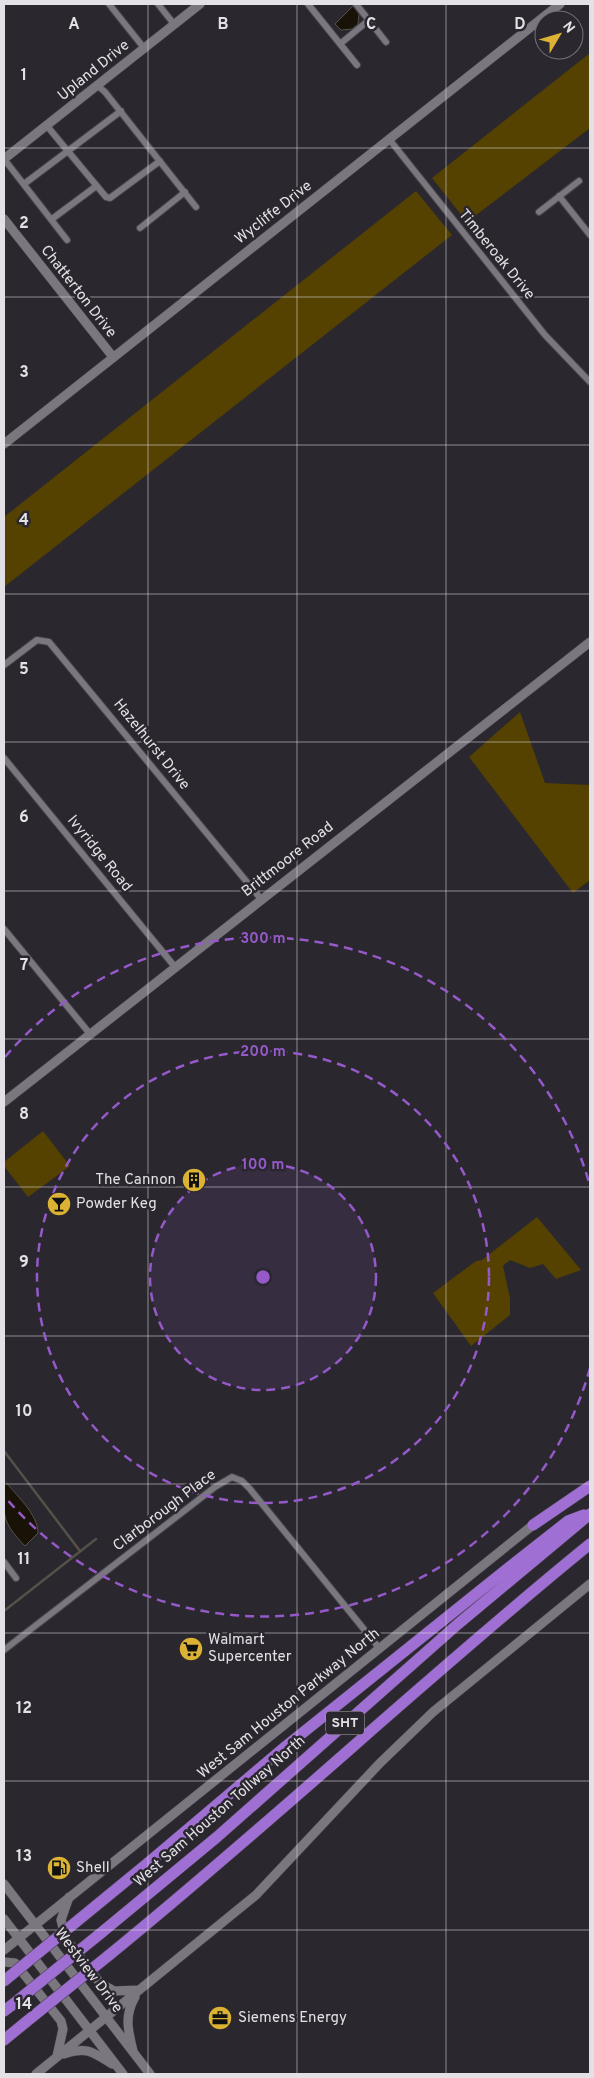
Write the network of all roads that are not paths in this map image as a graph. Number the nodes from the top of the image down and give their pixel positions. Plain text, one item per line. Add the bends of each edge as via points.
1 (110, 4) edge
2 (158, 4) edge
3 (200, 4) edge
4 (308, 4) edge
5 (356, 4) edge
6 (560, 4) edge
7 (369, 20) junction
8 (174, 24) junction
9 (386, 42) dead end
10 (340, 44) junction
11 (144, 48) junction
12 (357, 65) dead end
13 (98, 86) junction
14 (121, 111) junction
15 (47, 126) junction
16 (389, 139) junction
17 (68, 152) junction
18 (4, 159) edge
19 (160, 161) junction
20 (579, 181) dead end
21 (24, 184) junction
22 (95, 187) junction
23 (184, 192) junction
24 (559, 196) junction
25 (196, 207) dead end
26 (539, 212) dead end
27 (4, 219) edge
28 (52, 219) junction
29 (140, 228) dead end
30 (590, 235) edge
31 (67, 240) dead end
32 (113, 357) junction
33 (590, 382) edge
34 (4, 444) edge
35 (590, 642) edge
36 (4, 665) edge
37 (4, 758) edge
38 (261, 899) junction
39 (4, 929) edge
40 (175, 967) junction
41 (90, 1034) junction
42 (4, 1102) edge
43 (590, 1479) edge
44 (590, 1486) edge
45 (590, 1513) edge
46 (533, 1525) junction
47 (590, 1544) edge
48 (4, 1562) edge
49 (16, 1578) dead end
50 (590, 1584) edge
51 (380, 1649) junction
52 (4, 1650) edge
53 (4, 1884) edge
54 (69, 1896) junction
55 (4, 1920) edge
56 (35, 1923) junction
57 (18, 1937) junction
58 (4, 1950) edge
59 (4, 1962) edge
60 (4, 1981) edge
61 (139, 1990) junction
62 (8, 2008) edge
63 (105, 2018) junction
64 (89, 2031) junction
65 (4, 2040) edge
66 (134, 2054) junction
67 (57, 2056) junction
68 (121, 2071) edge
69 (36, 2074) edge
70 (150, 2074) edge

1 - 11 street
2 - 8 street
3 - 8 main road, Upland Drive
4 - 10 street
5 - 7 street
6 - 16 main road, Wycliffe Drive
7 - 9 street
7 - 10 street
8 - 11 main road, Upland Drive
10 - 12 street
11 - 13 main road, Upland Drive
13 - 14 street
13 - 15 main road, Upland Drive
14 - 17 street
14 - 19 street
15 - 17 street
15 - 18 main road, Upland Drive
16 - 32 main road, Wycliffe Drive
16 - 33 street, Timberoak Drive via 545,335
17 - 21 street
17 - 22 street
18 - 21 street
19 - 22 street via 110,198
19 - 23 street
20 - 24 street
21 - 28 street
22 - 28 street
23 - 25 street
23 - 29 street
24 - 26 street
24 - 30 street
27 - 32 main road, Chatterton Drive
28 - 31 street
32 - 34 main road, Wycliffe Drive
35 - 38 main road, Brittmoore Road
36 - 38 street, Hazelhurst Drive via 37,640 49,642
37 - 40 street, Ivyridge Road
38 - 40 main road, Brittmoore Road
39 - 41 street
40 - 41 main road, Brittmoore Road
41 - 42 main road, Brittmoore Road
43 - 46 main road, West Sam Houston Parkway North
44 - 46 highway
45 - 60 highway, bridge via 568,1521 514,1563 285,1747
45 - 62 highway, West Sam Houston Tollway North / SHT, bridge via 458,1624 216,1837
46 - 51 main road, West Sam Houston Parkway North
47 - 65 highway, SHT, bridge via 460,1652 228,1857
48 - 49 street
50 - 61 main road via 433,1712 380,1763 256,1895
51 - 52 street, Clarborough Place via 250,1489 232,1477
51 - 54 main road, West Sam Houston Parkway North
53 - 56 main road, Westview Drive
54 - 56 main road, West Sam Houston Parkway North
54 - 61 main road via 61,1920 66,1939 100,1983 114,1991
55 - 57 main road
56 - 57 main road, West Sam Houston Parkway North
56 - 63 main road, Westview Drive
57 - 58 main road, West Sam Houston Parkway North
57 - 64 main road
59 - 67 main road via 15,1963 61,2021 63,2029
61 - 63 main road
61 - 66 main road via 126,2018
63 - 64 main road
63 - 66 main road, Westview Drive
64 - 67 main road
64 - 68 main road
66 - 70 main road, Westview Drive
67 - 68 main road via 83,2049
67 - 69 main road

